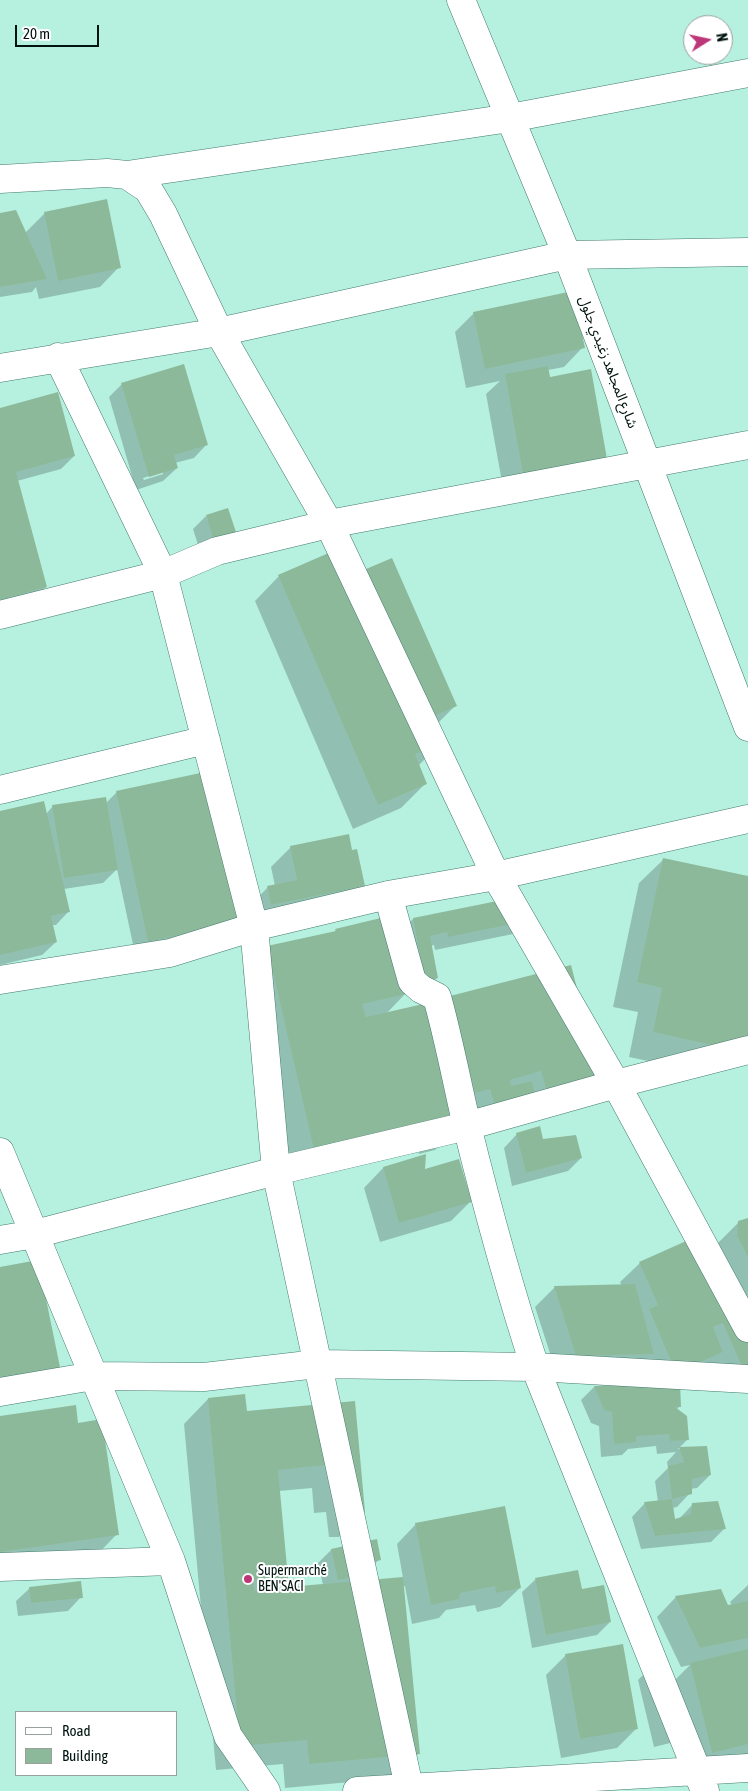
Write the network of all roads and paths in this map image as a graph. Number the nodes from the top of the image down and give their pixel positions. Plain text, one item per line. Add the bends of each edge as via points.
1 (461, 0) edge
2 (748, 73) edge
3 (510, 118) junction
4 (127, 176) junction
5 (0, 179) edge
6 (748, 252) edge
7 (567, 255) junction
8 (219, 332) junction
9 (58, 357) junction
10 (0, 368) edge
11 (748, 445) edge
12 (647, 464) junction
13 (329, 524) junction
14 (163, 574) junction
15 (0, 615) edge
16 (748, 727) edge
17 (206, 740) junction
18 (0, 790) edge
19 (748, 819) edge
20 (496, 876) junction
21 (388, 895) junction
22 (254, 927) junction
23 (0, 980) edge
24 (748, 1050) edge
25 (616, 1084) junction
26 (467, 1126) junction
27 (0, 1152) edge
28 (276, 1171) junction
29 (35, 1234) junction
30 (0, 1240) edge
31 (748, 1328) edge
32 (317, 1364) junction
33 (535, 1367) junction
34 (93, 1376) junction
35 (748, 1378) edge
36 (0, 1392) edge
37 (171, 1561) junction
38 (0, 1567) edge
39 (748, 1768) edge
40 (700, 1781) edge
41 (409, 1787) junction
42 (266, 1791) edge
43 (356, 1791) edge

1 - 3 street, شارع المجاهد زغيدي جلول
2 - 3 street
3 - 4 street
3 - 7 street, شارع المجاهد زغيدي جلول
4 - 5 street via 107,173
4 - 8 street via 148,189 163,214
6 - 7 street
7 - 8 street
7 - 12 street, شارع المجاهد زغيدي جلول
8 - 9 street
8 - 13 street
9 - 10 street
9 - 14 street
11 - 12 street
12 - 13 street
12 - 16 street, شارع المجاهد زغيدي جلول
13 - 14 street via 217,551
13 - 20 street
14 - 15 street
14 - 17 street
17 - 18 street
17 - 22 street
19 - 20 street
20 - 21 street
20 - 25 street
21 - 22 street
21 - 26 street via 412,981 437,997
22 - 23 street via 170,953
22 - 28 street
24 - 25 street
25 - 26 street
25 - 31 street
26 - 28 street
26 - 33 street via 517,1313
27 - 29 street
28 - 29 street
28 - 32 street
29 - 30 street
29 - 34 street
32 - 33 street
32 - 34 street via 204,1376
32 - 41 street
33 - 35 street
33 - 40 street
34 - 36 street
34 - 37 street
37 - 38 street
37 - 42 street via 228,1736
39 - 40 street
40 - 41 street
41 - 43 street

